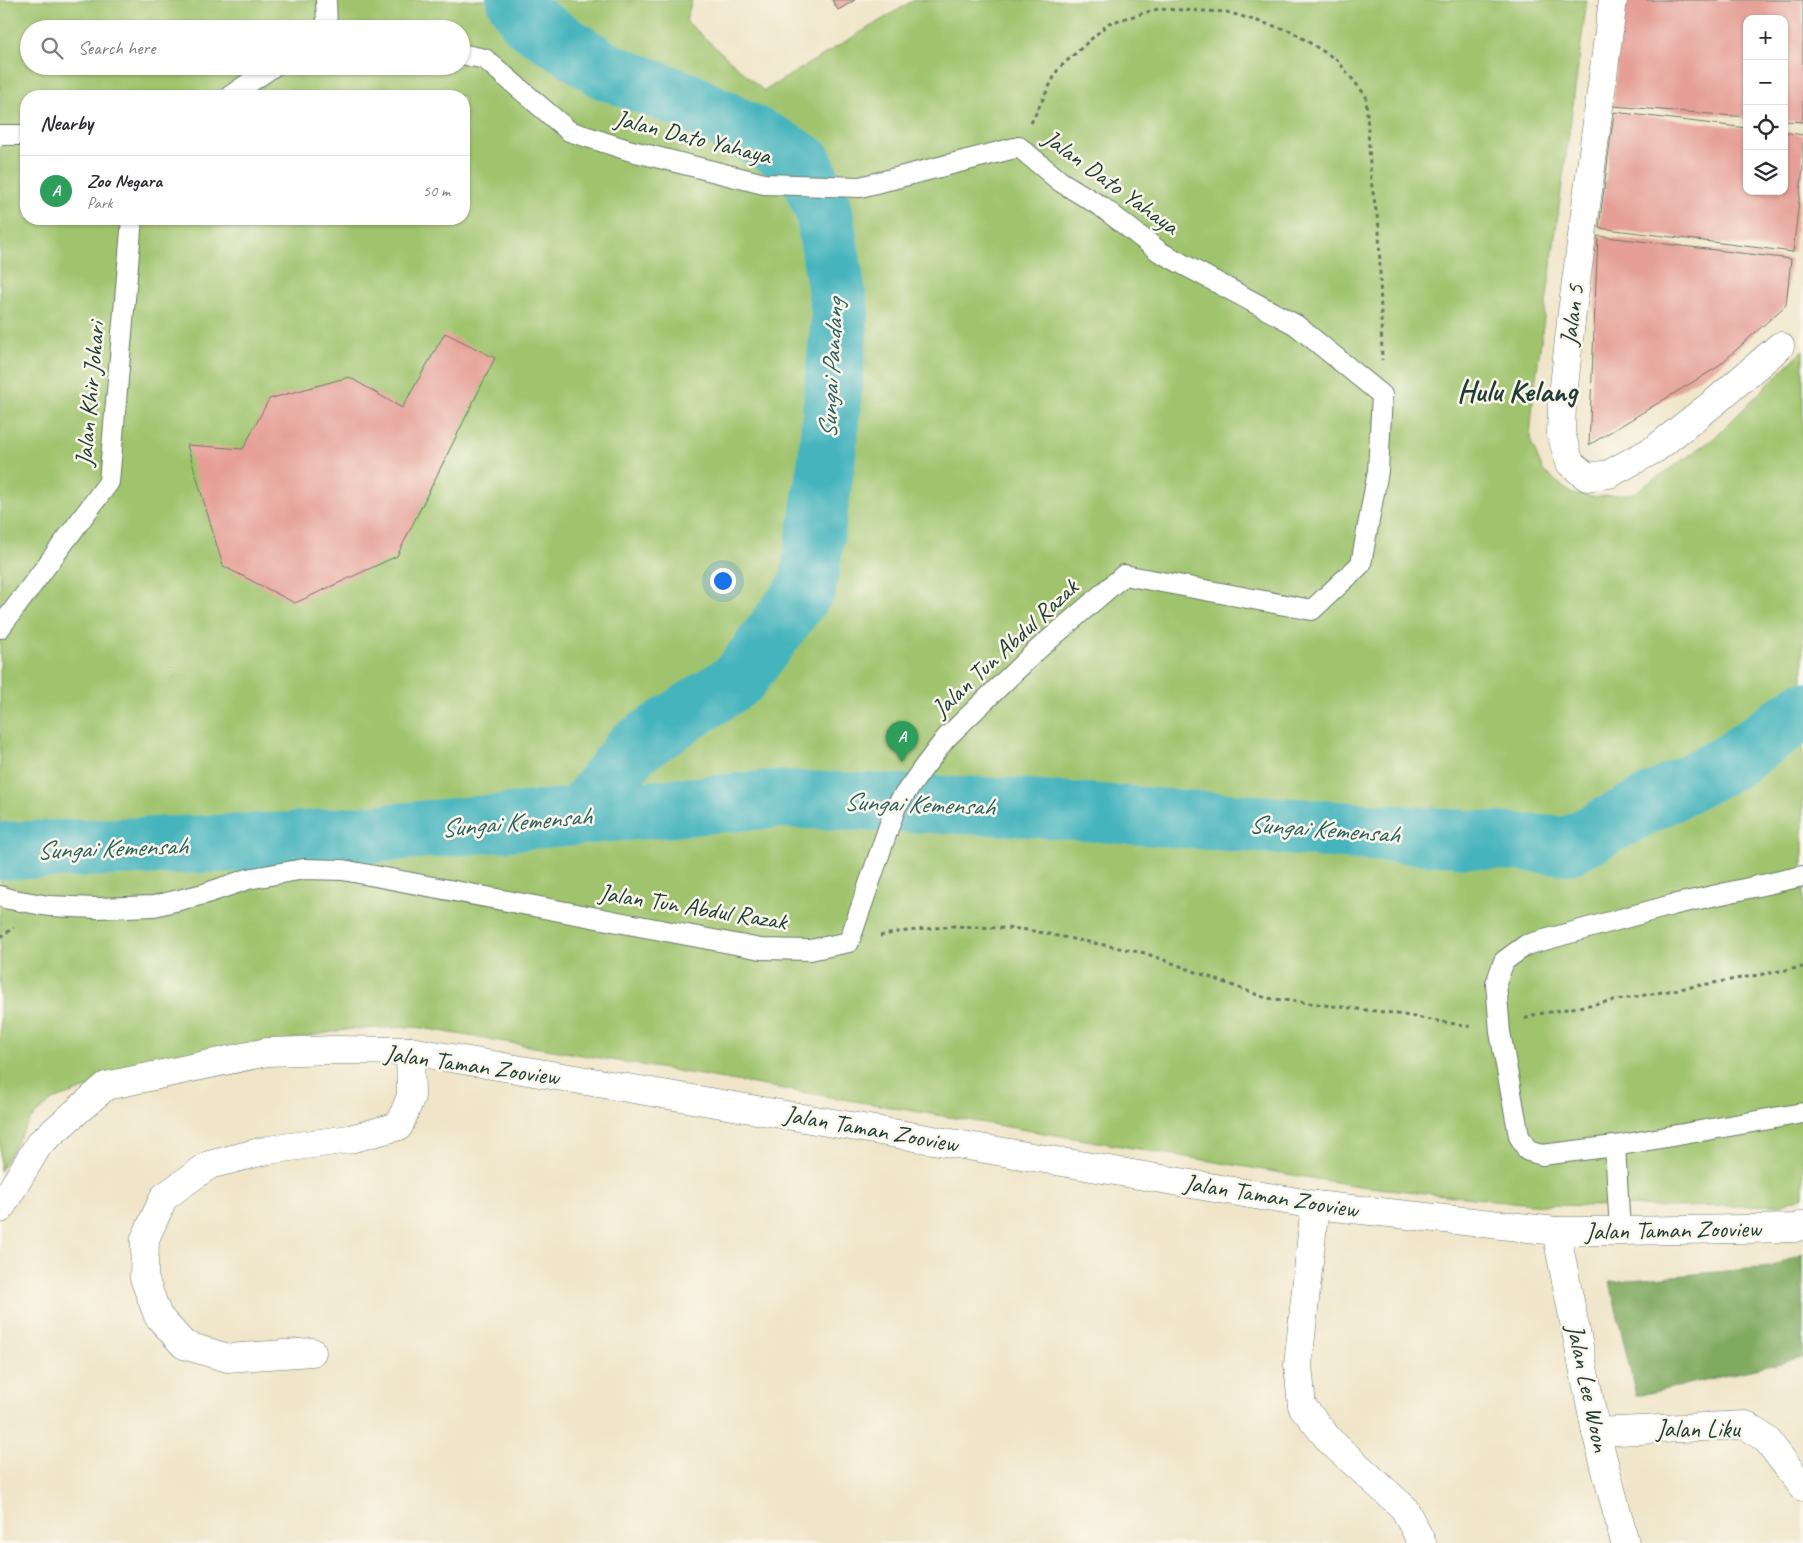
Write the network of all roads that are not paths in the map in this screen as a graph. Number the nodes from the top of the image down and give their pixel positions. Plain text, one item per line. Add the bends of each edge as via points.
1 (326, 0) edge
2 (1613, 0) edge
3 (328, 20) edge
4 (470, 56) edge
5 (261, 75) edge
6 (239, 90) edge
7 (0, 135) edge
8 (20, 135) edge
9 (131, 225) edge
10 (1780, 346) dead end
11 (1382, 395) joint
12 (0, 628) edge
13 (1803, 876) edge
14 (0, 896) edge
15 (410, 1051) junction
16 (1803, 1113) edge
17 (1616, 1146) junction
18 (1315, 1205) junction
19 (0, 1209) edge
20 (1803, 1225) edge
21 (1556, 1231) junction
22 (1620, 1231) junction
23 (312, 1352) dead end
24 (1596, 1432) junction
25 (1803, 1487) edge
26 (1422, 1543) edge
27 (1625, 1543) edge

1 - 3 lane
2 - 10 street, Jalan 5 via 1562,405 1561,434 1570,463 1588,477 1609,474 1655,450
4 - 11 lane, Jalan Dato Yahaya via 484,59 569,131 628,150 764,184 860,187 1019,147 1060,182 1102,207 1160,252 1296,325
5 - 6 lane
7 - 8 lane
9 - 12 lane, Jalan Khir Johari via 109,482
11 - 14 lane, Jalan Tun Abdul Razak via 1378,471 1361,564 1312,610 1124,575 1035,652 946,738 924,767 896,806 850,942 810,950 761,949 343,870 304,869 248,879 154,906 48,906
13 - 17 lane via 1672,905 1526,945 1504,961 1496,983 1500,1032 1519,1136 1528,1151 1542,1155
15 - 18 street, Jalan Taman Zooview
15 - 19 street, Jalan Taman Zooview via 267,1052 106,1086 39,1144
15 - 23 street via 411,1096 400,1126 350,1139 268,1150 210,1165 164,1197 145,1239 144,1278 158,1316 184,1345 228,1358
16 - 17 lane
17 - 22 lane
18 - 21 street, Jalan Taman Zooview
18 - 26 street via 1298,1365 1302,1406 1330,1441 1404,1508
20 - 22 street, Jalan Taman Zooview via 1795,1228
21 - 22 street, Jalan Taman Zooview
21 - 24 street, Jalan Lee Woon
24 - 25 street, Jalan Liku via 1746,1425 1767,1440
24 - 27 street, Jalan Lee Woon

